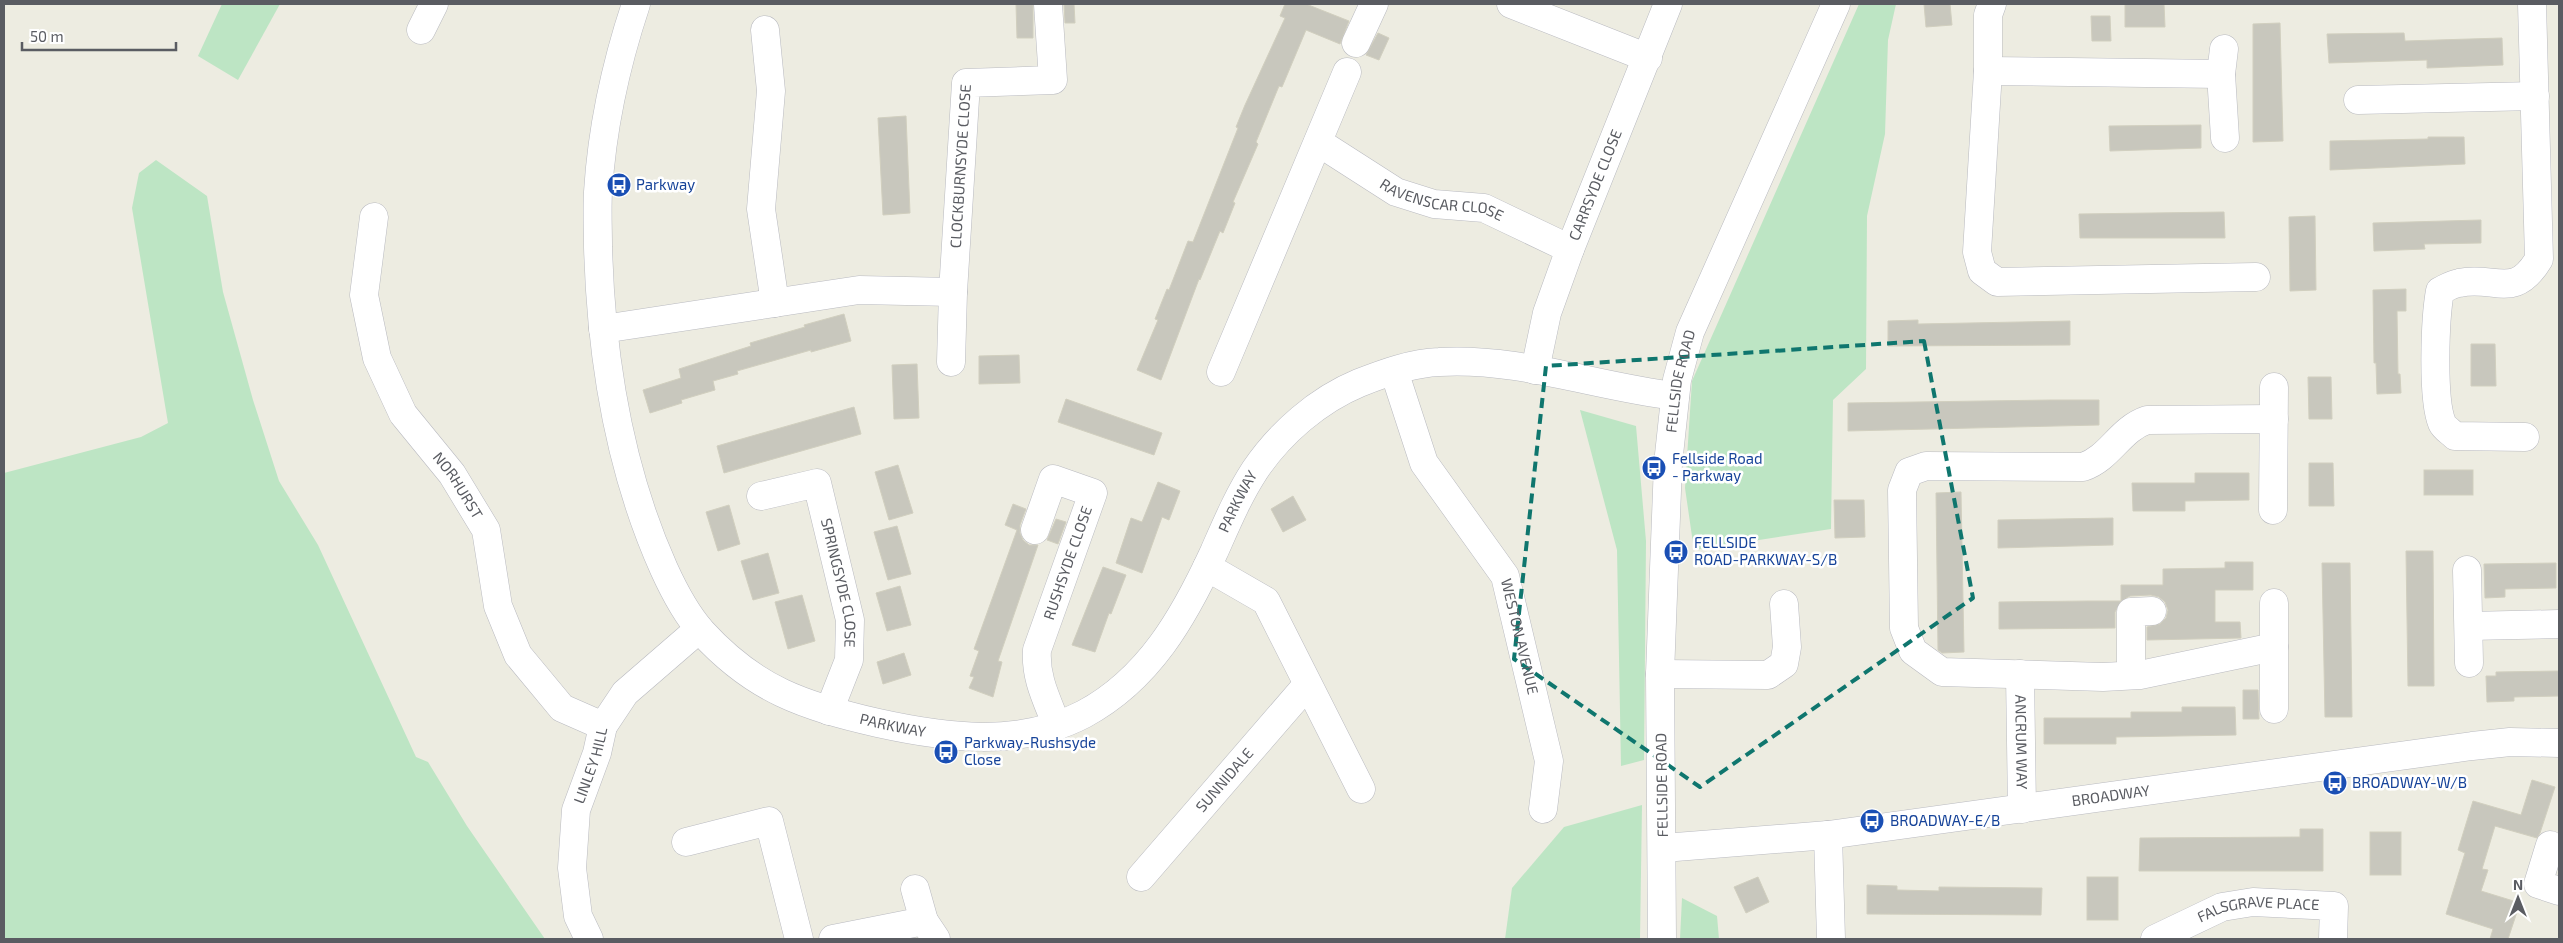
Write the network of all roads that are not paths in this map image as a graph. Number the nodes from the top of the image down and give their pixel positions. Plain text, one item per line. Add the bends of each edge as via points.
1 (434, 4) edge
2 (636, 4) edge
3 (1048, 4) edge
4 (1374, 4) edge
5 (1511, 4) edge
6 (1668, 4) edge
7 (1836, 4) edge
8 (1992, 4) edge
9 (2532, 4) edge
10 (421, 30) dead end
11 (765, 30) dead end
12 (1356, 43) dead end
13 (1648, 58) junction
14 (1988, 71) junction
15 (1347, 72) dead end
16 (2535, 96) junction
17 (2358, 100) dead end
18 (2225, 138) dead end
19 (1318, 142) junction
20 (374, 217) dead end
21 (1570, 249) junction
22 (2256, 277) dead end
23 (953, 292) junction
24 (776, 303) junction
25 (603, 329) junction
26 (951, 362) dead end
27 (1535, 370) junction
28 (1394, 371) junction
29 (1221, 372) dead end
30 (2274, 387) dead end
31 (1675, 396) junction
32 (2274, 419) junction
33 (2525, 437) dead end
34 (761, 496) dead end
35 (2273, 510) dead end
36 (1035, 530) dead end
37 (1207, 567) junction
38 (2467, 570) dead end
39 (2274, 603) dead end
40 (1784, 604) dead end
41 (2152, 611) dead end
42 (2559, 624) edge
43 (2469, 626) junction
44 (699, 629) junction
45 (2274, 647) junction
46 (2470, 663) dead end
47 (1660, 674) junction
48 (2020, 674) junction
49 (2131, 675) junction
50 (1307, 685) junction
51 (2274, 709) dead end
52 (830, 711) junction
53 (602, 726) junction
54 (1057, 726) junction
55 (2559, 743) edge
56 (1361, 789) dead end
57 (1543, 809) dead end
58 (2022, 809) junction
59 (1828, 835) junction
60 (686, 842) dead end
61 (2550, 845) dead end
62 (1663, 848) junction
63 (1141, 877) dead end
64 (915, 889) dead end
65 (2559, 891) edge
66 (930, 930) edge
67 (589, 939) edge
68 (799, 939) edge
69 (833, 939) edge
70 (1662, 939) edge
71 (1832, 939) edge
72 (2155, 939) edge
73 (2333, 939) edge

1 - 10 street
2 - 25 street, PARKWAY via 620,53 600,164 597,198
3 - 23 street, CLOCKBURNSYDE CLOSE via 1054,80 966,83
4 - 12 street
5 - 13 street
6 - 13 street, CARRSYDE CLOSE
7 - 31 street, FELLSIDE ROAD via 1690,332
8 - 14 street via 1988,15
9 - 16 street
11 - 24 street via 771,91 762,210
13 - 21 street, CARRSYDE CLOSE
14 - 18 street via 2222,62
14 - 22 street via 1977,252 1982,271 1997,282
15 - 19 street
16 - 17 street
16 - 33 street via 2539,258 2530,275 2516,283 2459,283 2440,291 2437,308 2437,404 2443,425 2456,436
19 - 21 street, RAVENSCAR CLOSE via 1396,192 1434,204 1484,208
19 - 29 street
20 - 53 street, NORHURST via 364,295 377,358 404,414 452,474 486,530 498,606 518,655 562,708
21 - 27 street, CARRSYDE CLOSE via 1547,313
23 - 24 street via 859,290
23 - 26 street, CLOCKBURNSYDE CLOSE
24 - 25 street
25 - 44 street, PARKWAY via 615,410 645,522 674,591
27 - 28 street, PARKWAY via 1437,362
27 - 31 street, PARKWAY
28 - 37 street, PARKWAY via 1335,395 1289,431 1256,469
28 - 57 street, WESTON AVENUE via 1424,463 1505,576 1549,760
30 - 32 street
31 - 47 street, FELLSIDE ROAD via 1668,464
32 - 35 street
32 - 48 street via 2147,420 2125,432 2103,457 2083,467 1926,466 1909,472 1902,490 1904,628 1913,651 1942,672
34 - 52 street, SPRINGSYDE CLOSE via 817,483 850,620 849,660
36 - 54 street, RUSHSYDE CLOSE via 1053,479 1093,493 1037,650 1039,680
37 - 50 street via 1266,600
37 - 54 street, PARKWAY via 1178,623 1135,677 1105,701
38 - 43 street
39 - 45 street
40 - 47 street via 1787,646 1784,664 1768,675
41 - 49 street via 2131,612
42 - 43 street
43 - 46 street
44 - 52 street, PARKWAY via 736,665 771,688 799,702
44 - 53 street, LINLEY HILL via 625,693
45 - 49 street
45 - 51 street
47 - 62 street, FELLSIDE ROAD
48 - 49 street
48 - 58 street, ANCRUM WAY
50 - 56 street
50 - 63 street, SUNNIDALE
52 - 54 street, PARKWAY via 957,737 1002,737
53 - 67 street, LINLEY HILL via 597,753 576,810 572,868 578,916
55 - 58 street, BROADWAY via 2510,742 2472,746
58 - 59 street, BROADWAY
59 - 62 street, BROADWAY
59 - 71 street
60 - 68 street via 769,821
61 - 65 street via 2538,884
62 - 70 street, FELLSIDE ROAD
64 - 66 street
66 - 69 street
72 - 73 street, FALSGRAVE PLACE via 2222,907 2253,902 2334,906

